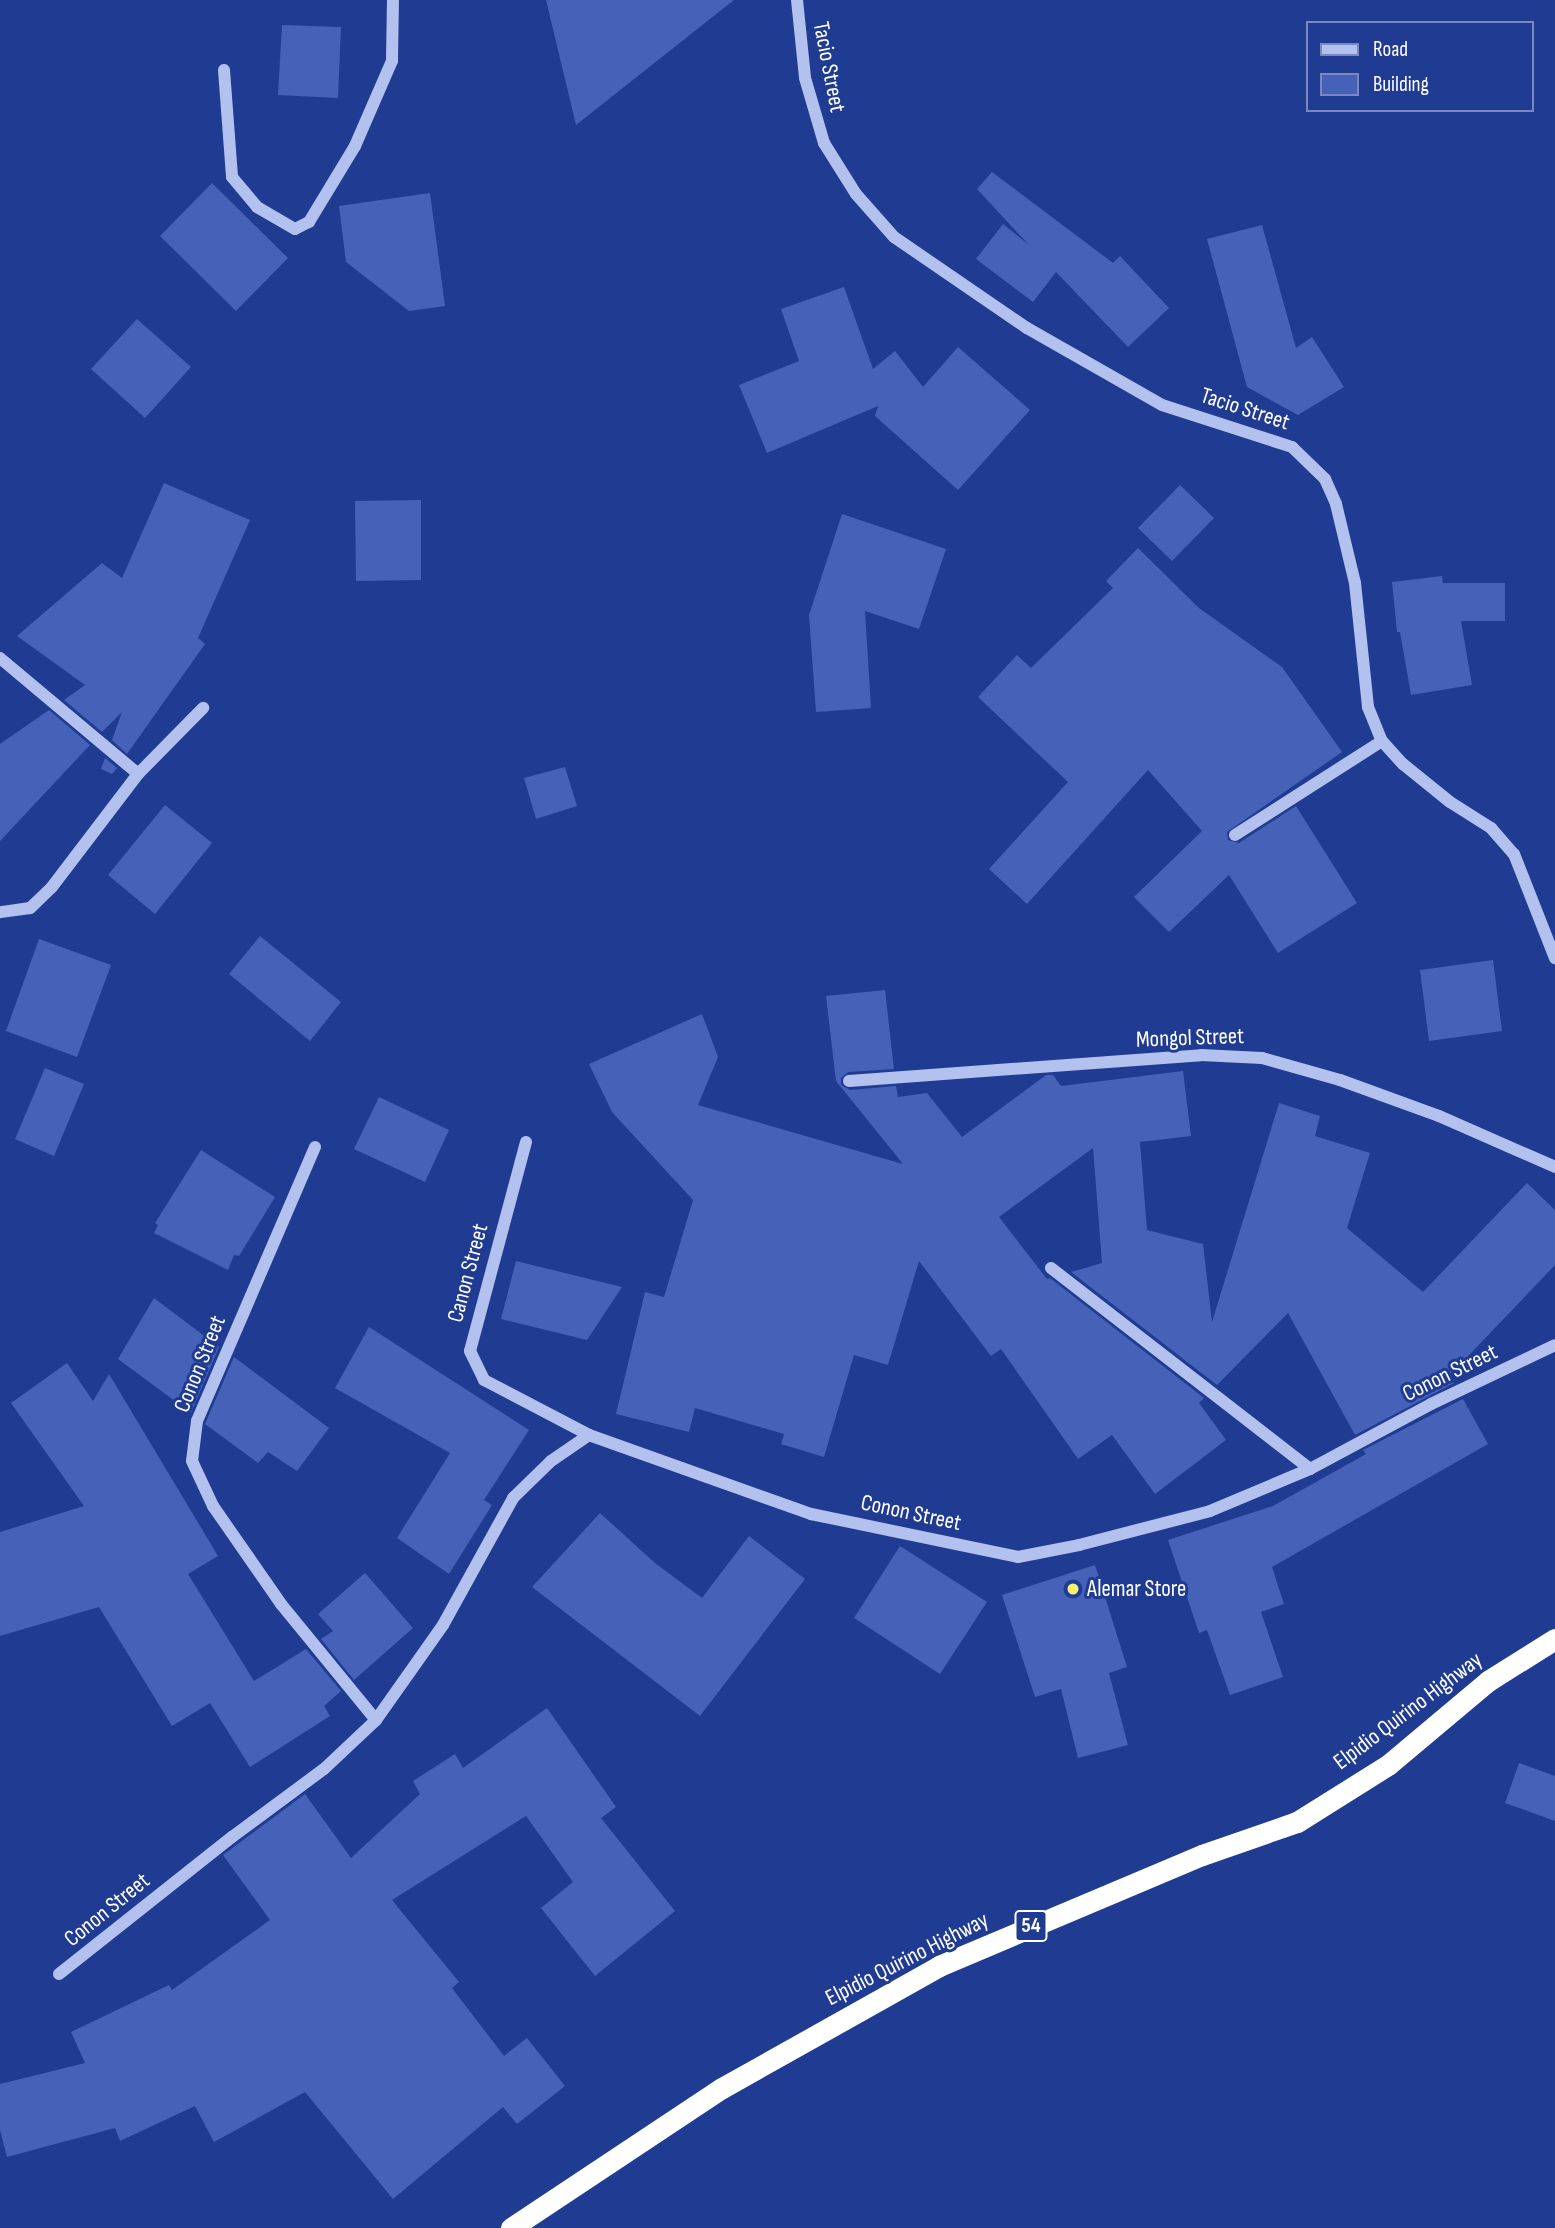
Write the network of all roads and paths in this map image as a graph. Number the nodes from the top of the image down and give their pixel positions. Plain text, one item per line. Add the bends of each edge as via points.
1 (393, 0) edge
2 (797, 0) edge
3 (224, 70) dead end
4 (0, 658) edge
5 (203, 708) dead end
6 (1382, 741) junction
7 (138, 774) junction
8 (1236, 835) dead end
9 (0, 912) edge
10 (1555, 958) edge
11 (849, 1081) dead end
12 (526, 1142) dead end
13 (315, 1147) dead end
14 (1555, 1167) edge
15 (1051, 1268) dead end
16 (1555, 1345) edge
17 (589, 1435) junction
18 (1310, 1469) junction
19 (1555, 1639) edge
20 (376, 1720) junction
21 (59, 1975) dead end
22 (511, 2228) edge

1 - 3 street via 392,61 355,146 309,222 295,229 257,207 232,177
2 - 6 street, Tacio Street via 805,78 824,143 856,194 894,237 1027,328 1162,405 1292,447 1325,479 1355,583 1368,707
4 - 7 street
5 - 7 street
6 - 8 street
6 - 10 street, Tacio Street via 1450,802 1490,828 1514,854
7 - 9 street via 51,888 30,908
11 - 14 street, Mongol Street via 1201,1055 1262,1058 1439,1116
12 - 17 street, Canon Street via 470,1351 484,1380
13 - 20 street, Conon Street via 197,1420 192,1461 213,1506 281,1604
15 - 18 street
16 - 18 street, Conon Street
17 - 18 street, Conon Street via 811,1514 1018,1557 1210,1511
17 - 20 street, Conon Street via 551,1461 513,1498 443,1625
19 - 22 highway, Elpidio Quirino Highway / 54 via 1488,1681 1388,1765 1297,1822 1134,1882 939,1966 722,2088
20 - 21 street, Conon Street via 324,1769

